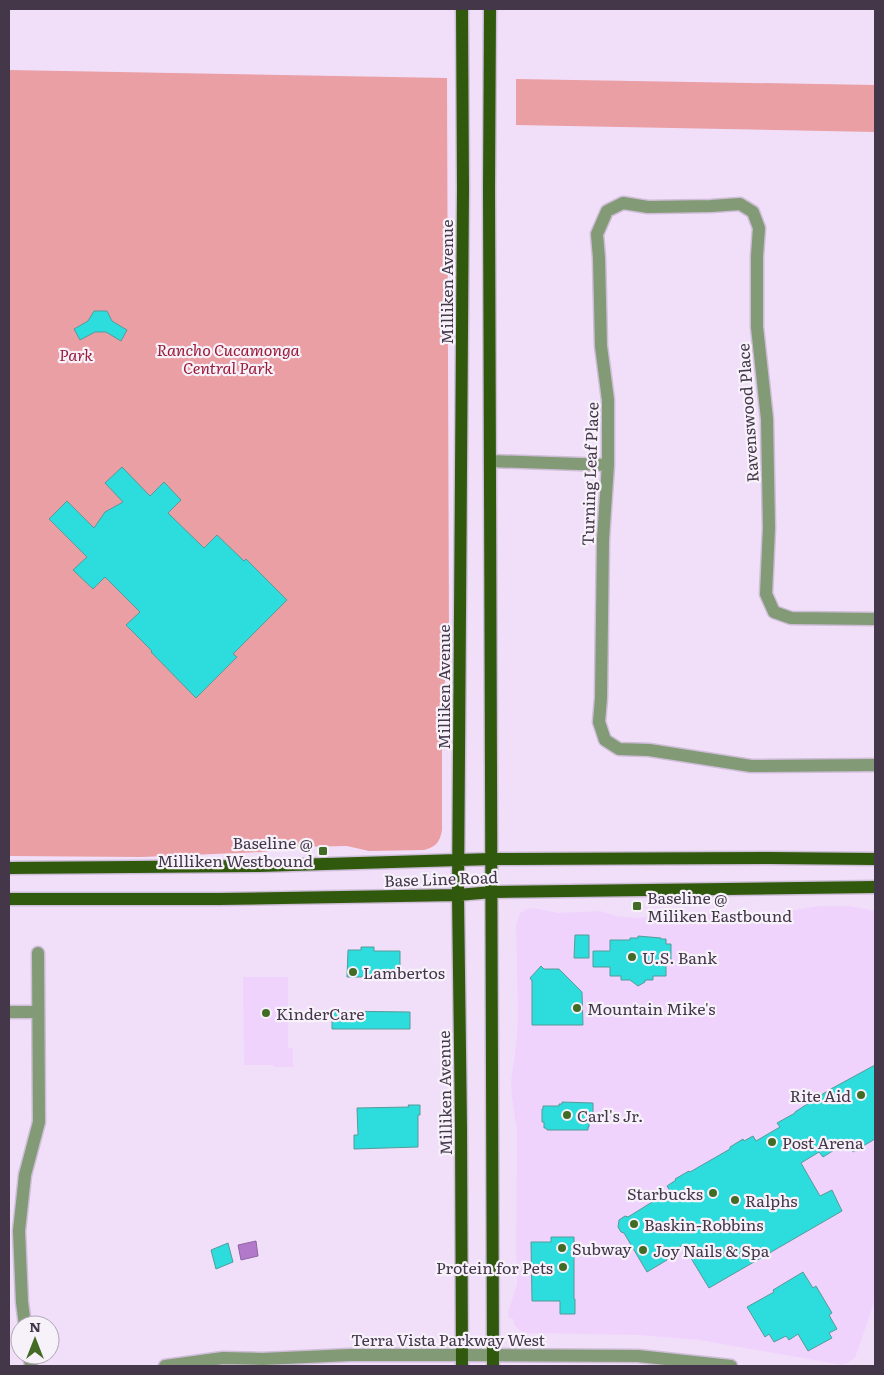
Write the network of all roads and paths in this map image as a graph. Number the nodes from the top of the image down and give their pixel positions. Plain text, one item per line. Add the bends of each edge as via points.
1 (462, 9) edge
2 (490, 9) edge
3 (607, 212) joint
4 (490, 461) junction
5 (608, 465) junction
6 (875, 619) edge
7 (875, 765) edge
8 (492, 859) junction
9 (875, 859) edge
10 (458, 860) junction
11 (9, 868) edge
12 (875, 887) edge
13 (492, 892) junction
14 (458, 895) junction
15 (9, 898) edge
16 (38, 953) dead end
17 (9, 1012) edge
18 (38, 1012) junction
19 (22, 1302) junction
20 (9, 1305) edge
21 (24, 1315) edge
22 (462, 1361) edge
23 (493, 1361) edge
24 (165, 1366) edge
25 (731, 1366) edge

1 - 10 main road, Milliken Avenue
2 - 4 main road
3 - 5 street, Turning Leaf Place via 597,234 601,346 608,400
3 - 6 street, Ravenswood Place via 623,203 648,207 740,204 754,212 759,228 757,327 767,419 769,528 766,594 774,612 791,618
4 - 5 street
4 - 8 main road
5 - 7 street, Turning Leaf Place via 599,722 605,740 619,749 649,750 751,766
8 - 9 main road, Base Line Road
8 - 10 main road, Base Line Road
8 - 13 main road
10 - 11 main road, Base Line Road
10 - 14 main road, Milliken Avenue
12 - 13 main road, Base Line Road
13 - 14 main road, Base Line Road
13 - 23 main road
14 - 15 main road, Base Line Road
14 - 22 main road, Milliken Avenue
16 - 18 street
17 - 18 street
18 - 19 street via 39,1122 25,1175 19,1231
19 - 20 street
19 - 21 street
22 - 23 street, Terra Vista Parkway West
22 - 24 street, Terra Vista Parkway West via 350,1355 223,1358
23 - 25 street, Terra Vista Parkway West via 638,1356

